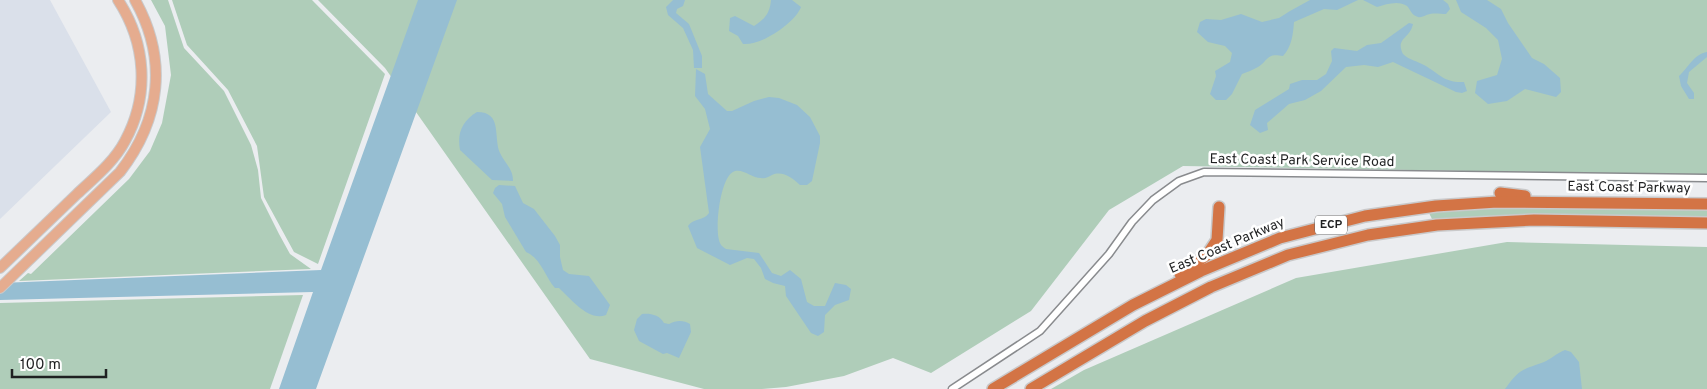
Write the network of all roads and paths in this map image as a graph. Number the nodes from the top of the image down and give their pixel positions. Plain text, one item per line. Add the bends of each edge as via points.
1 (118, 0) edge
2 (135, 0) edge
3 (1707, 178) edge
4 (1500, 194) dead end
5 (1580, 202) junction
6 (1707, 204) edge
7 (1219, 207) dead end
8 (1707, 223) edge
9 (0, 268) edge
10 (0, 288) edge
11 (1133, 305) junction
12 (952, 389) edge
13 (993, 389) edge
14 (1031, 389) edge

1 - 9 main road via 136,34 142,68 140,102 132,125 106,166
2 - 10 main road via 152,42 156,76 152,109 140,142 115,177
3 - 12 street, East Coast Park Service Road via 1204,172 1179,181 1153,200 1040,331
4 - 5 highway
5 - 6 highway, East Coast Parkway / ECP
5 - 11 highway, East Coast Parkway / ECP via 1497,202 1365,216 1280,238 1201,271
7 - 11 highway via 1217,240 1207,255
8 - 14 highway, ECP via 1534,220 1437,224 1368,235 1288,256 1211,287 1145,321
11 - 13 highway, East Coast Parkway / ECP

